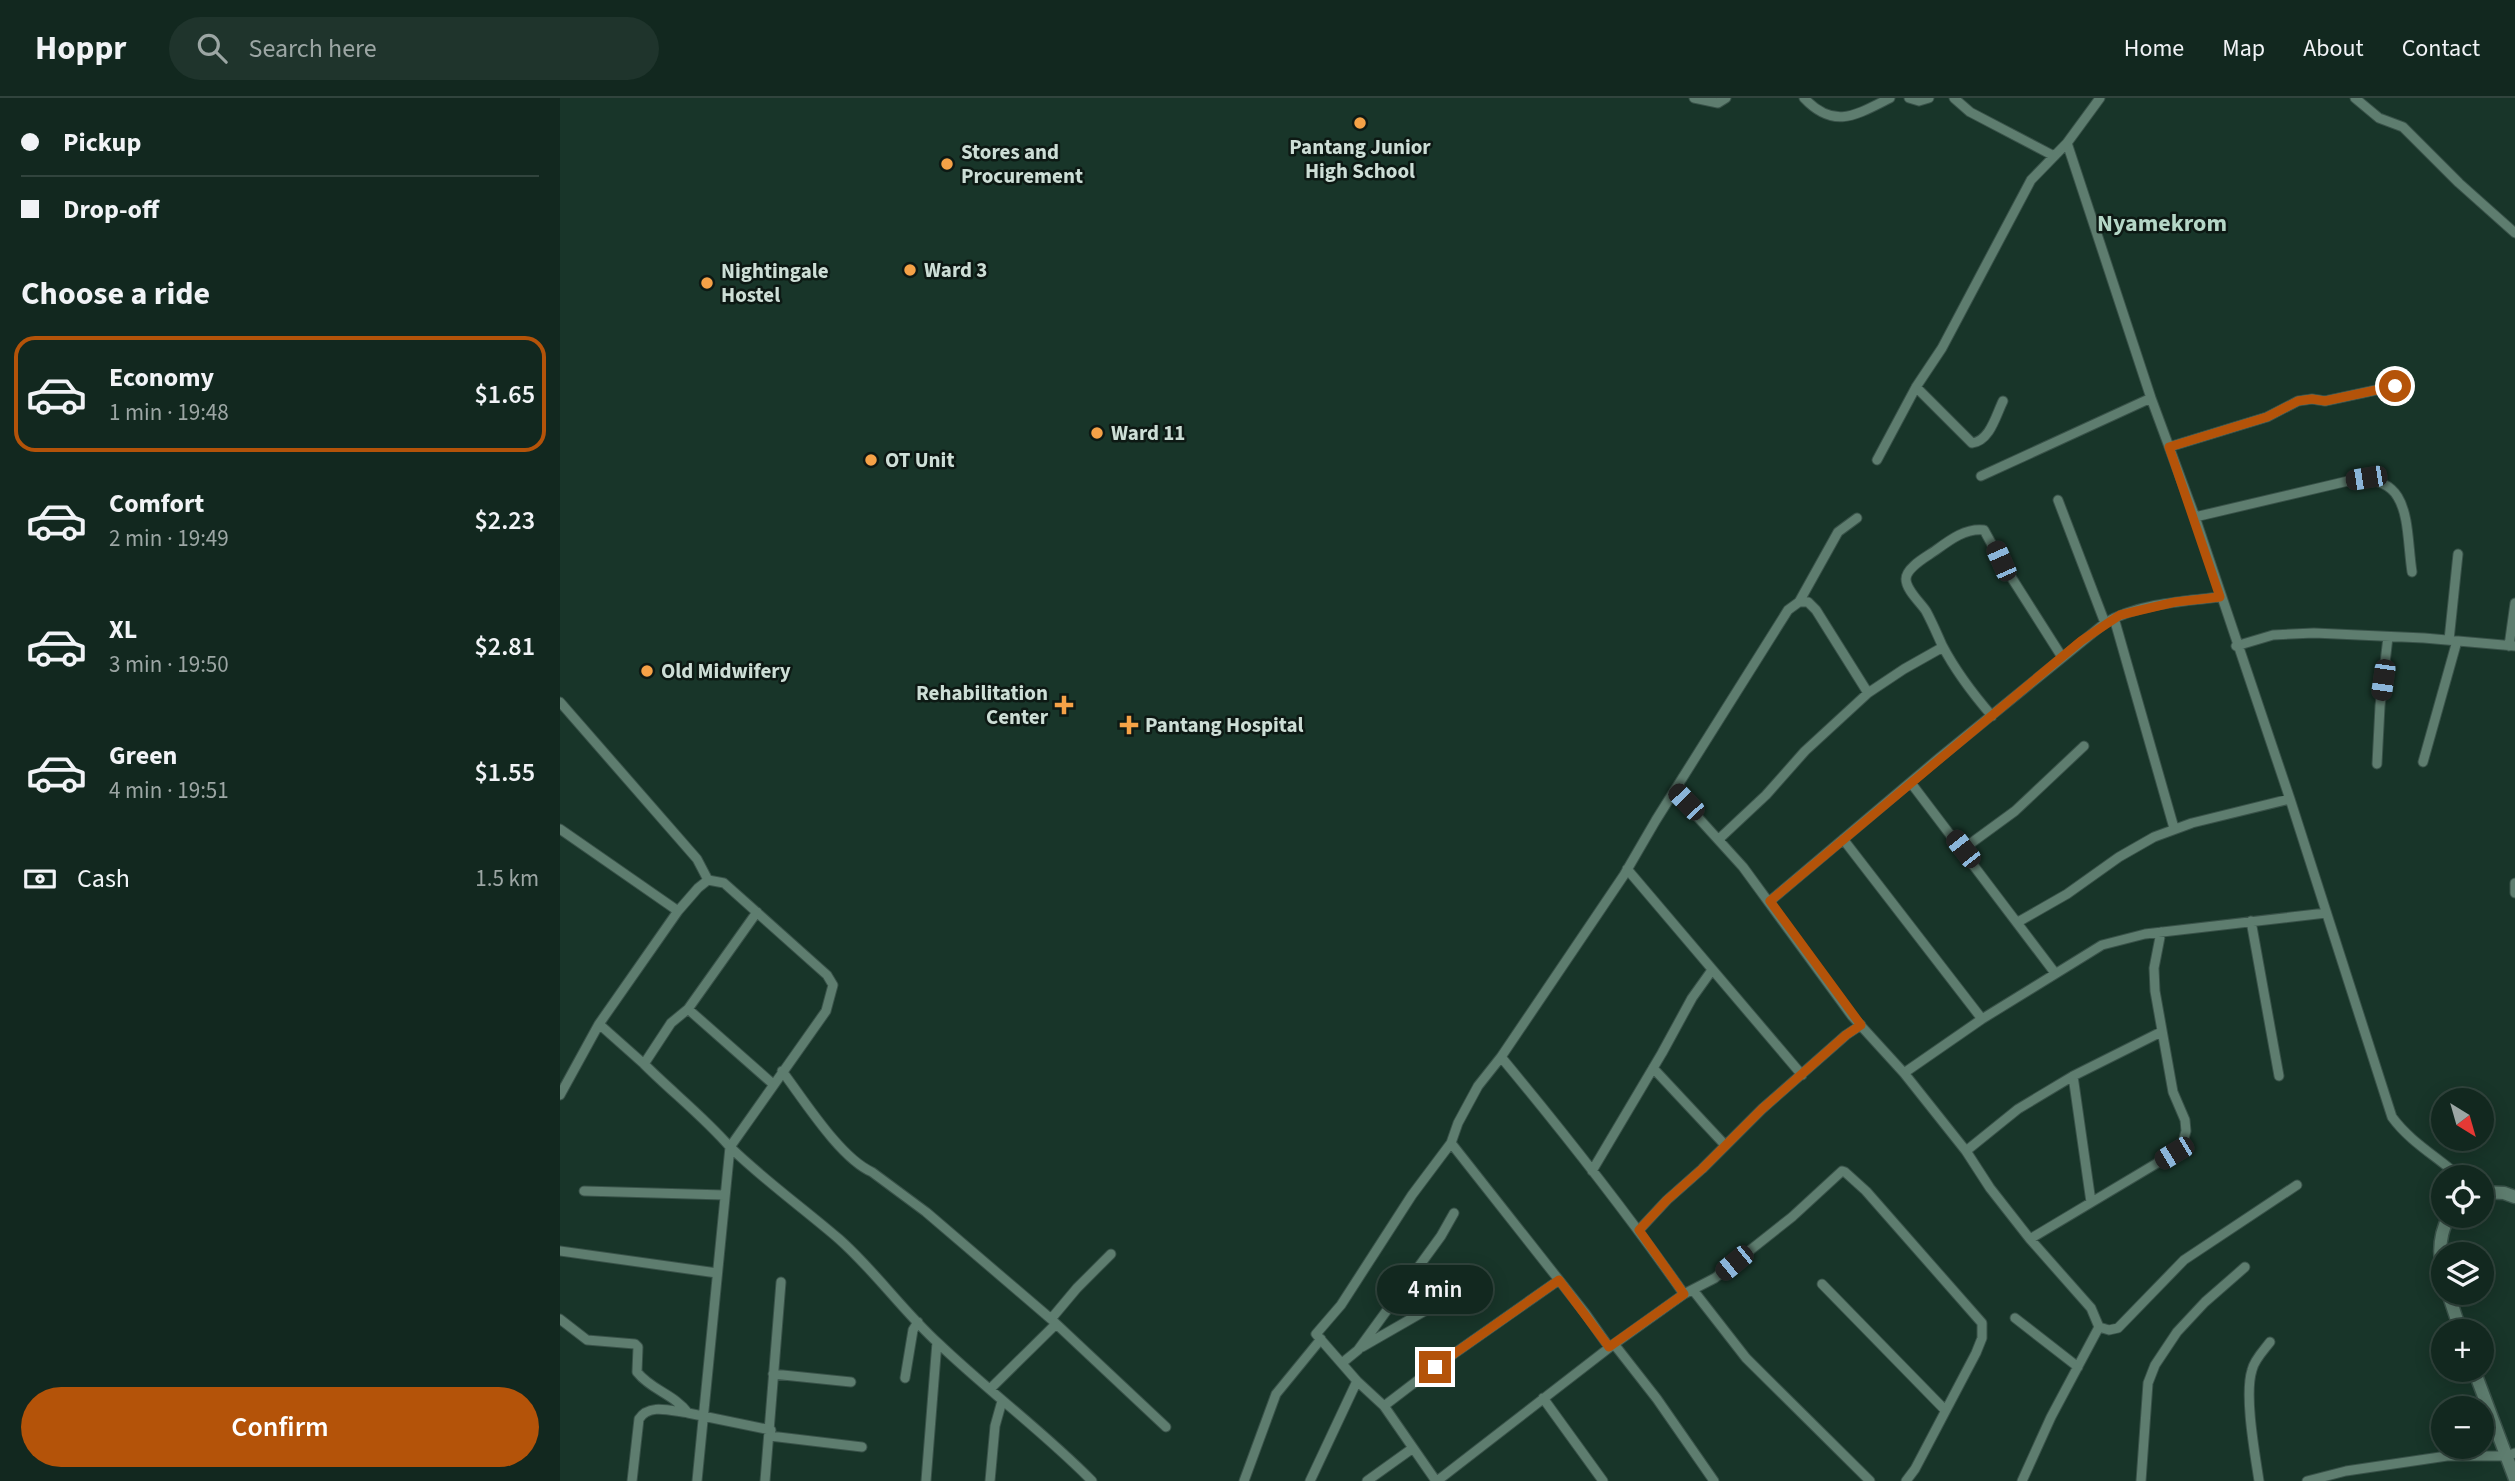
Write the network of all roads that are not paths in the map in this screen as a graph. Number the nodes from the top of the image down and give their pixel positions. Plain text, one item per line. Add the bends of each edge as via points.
1 (1694, 98) edge
2 (1726, 98) edge
3 (1804, 98) edge
4 (1890, 98) edge
5 (1909, 98) edge
6 (1929, 98) edge
7 (1954, 98) edge
8 (2100, 98) edge
9 (2356, 98) edge
10 (2067, 143) junction
11 (2054, 156) junction
12 (2515, 233) edge
13 (2395, 386) dead end
14 (1916, 387) junction
15 (2151, 398) junction
16 (2003, 401) dead end
17 (2169, 447) junction
18 (1877, 460) dead end
19 (1981, 476) dead end
20 (2058, 500) dead end
21 (2194, 517) junction
22 (1857, 518) dead end
23 (2458, 554) dead end
24 (2412, 572) dead end
25 (2220, 597) junction
26 (1799, 602) junction
27 (2515, 603) edge
28 (2109, 621) junction
29 (2388, 637) junction
30 (2453, 640) junction
31 (2236, 646) junction
32 (2512, 646) edge
33 (1943, 647) junction
34 (2062, 657) junction
35 (1868, 693) junction
36 (560, 702) edge
37 (1992, 716) junction
38 (2084, 746) dead end
39 (2423, 762) dead end
40 (2377, 764) dead end
41 (1911, 783) junction
42 (1674, 790) junction
43 (2290, 799) junction
44 (560, 828) edge
45 (2174, 828) junction
46 (1719, 839) junction
47 (1843, 839) junction
48 (1963, 849) junction
49 (1628, 869) junction
50 (708, 880) junction
51 (2515, 883) edge
52 (2515, 893) edge
53 (1770, 901) junction
54 (678, 911) junction
55 (757, 912) junction
56 (2326, 913) junction
57 (2251, 921) junction
58 (2018, 922) junction
59 (2161, 932) junction
60 (1712, 970) junction
61 (2054, 973) junction
62 (688, 1009) junction
63 (1982, 1019) junction
64 (599, 1024) junction
65 (1861, 1025) junction
66 (2161, 1031) junction
67 (1501, 1057) junction
68 (644, 1063) junction
69 (1653, 1068) junction
70 (782, 1071) junction
71 (1904, 1073) junction
72 (1802, 1075) junction
73 (2073, 1076) junction
74 (2279, 1076) dead end
75 (773, 1084) junction
76 (560, 1095) edge
77 (1451, 1143) junction
78 (1725, 1146) junction
79 (730, 1147) junction
80 (1966, 1151) junction
81 (2447, 1165) edge
82 (1592, 1171) junction
83 (2297, 1185) dead end
84 (584, 1191) dead end
85 (2494, 1193) edge
86 (724, 1195) junction
87 (2515, 1197) edge
88 (2091, 1202) junction
89 (1454, 1213) dead end
90 (1639, 1230) junction
91 (2030, 1239) junction
92 (560, 1251) edge
93 (1111, 1254) dead end
94 (2245, 1267) dead end
95 (716, 1273) junction
96 (1559, 1280) junction
97 (781, 1282) dead end
98 (1822, 1284) dead end
99 (1463, 1289) dead end
100 (1688, 1292) junction
101 (2015, 1318) dead end
102 (560, 1320) edge
103 (918, 1322) junction
104 (1053, 1322) junction
105 (2099, 1327) junction
106 (1321, 1339) junction
107 (937, 1342) junction
108 (2270, 1342) dead end
109 (1611, 1345) junction
110 (1358, 1350) junction
111 (1342, 1363) junction
112 (2078, 1367) junction
113 (773, 1374) junction
114 (905, 1378) dead end
115 (1357, 1381) junction
116 (851, 1382) dead end
117 (2479, 1382) edge
118 (990, 1389) junction
119 (1543, 1398) junction
120 (1002, 1401) junction
121 (1384, 1406) junction
122 (1945, 1410) junction
123 (688, 1413) junction
124 (703, 1417) junction
125 (1166, 1427) dead end
126 (770, 1433) junction
127 (862, 1447) dead end
128 (1413, 1448) junction
129 (2511, 1454) edge
130 (2515, 1479) edge
131 (632, 1481) edge
132 (697, 1481) edge
133 (765, 1481) edge
134 (926, 1481) edge
135 (990, 1481) edge
136 (1092, 1481) edge
137 (1244, 1481) edge
138 (1310, 1481) edge
139 (1367, 1481) edge
140 (1436, 1481) edge
141 (1603, 1481) edge
142 (1714, 1481) edge
143 (1870, 1481) edge
144 (1906, 1481) edge
145 (2022, 1481) edge
146 (2141, 1481) edge
147 (2259, 1481) edge
148 (2307, 1481) edge

1 - 2 street via 1718,103
3 - 4 street via 1815,110 1835,117 1863,112
5 - 6 street
7 - 11 street via 1970,112
8 - 10 street
9 - 12 street via 2379,118 2403,127
10 - 11 street
10 - 15 street
11 - 14 street via 2031,180 1942,348
13 - 17 street via 2325,401 2298,401 2267,417
14 - 16 street via 1972,443 1986,435
14 - 18 street
15 - 17 street
15 - 19 street
17 - 21 street
20 - 28 street
21 - 24 street via 2348,481 2378,480 2395,491 2402,504
21 - 25 street
22 - 26 street via 1838,532
23 - 30 street
25 - 28 street via 2175,602
25 - 31 street
26 - 35 street via 1808,602 1816,610
26 - 42 street via 1788,610
27 - 32 street
28 - 34 street
28 - 45 street
29 - 30 street
29 - 31 street via 2273,635
29 - 40 street
30 - 32 street
30 - 39 street
31 - 43 street
33 - 34 street via 1906,578 1917,564 1973,528 1984,530
33 - 35 street
33 - 37 street
34 - 37 street
35 - 46 street
36 - 50 street via 697,859
37 - 41 street
38 - 48 street via 2015,811
41 - 47 street
41 - 48 street
42 - 46 street
42 - 49 street
43 - 45 street
43 - 56 street
44 - 54 street
45 - 58 street via 2119,857
46 - 53 street
47 - 53 street
47 - 63 street
48 - 58 street
49 - 60 street
49 - 67 street
50 - 54 street
50 - 55 street via 724,883
51 - 52 street
53 - 65 street
54 - 64 street
55 - 62 street
55 - 70 street via 833,985 826,1011
56 - 57 street
56 - 81 street via 2392,1117 2414,1142
57 - 59 street
57 - 74 street
58 - 61 street
59 - 61 street via 2102,945
59 - 66 street via 2154,968
60 - 69 street
60 - 72 street
61 - 63 street
62 - 68 street via 671,1023
62 - 75 street
63 - 71 street
64 - 68 street
64 - 76 street
65 - 71 street
65 - 72 street
66 - 73 street
66 - 88 street via 2173,1092 2185,1120 2183,1142 2174,1153
67 - 77 street via 1478,1086
67 - 82 street
68 - 79 street
69 - 78 street
69 - 82 street
70 - 75 street
70 - 104 street via 847,1154 926,1212
71 - 80 street
72 - 78 street
73 - 80 street via 2018,1109
73 - 88 street
75 - 79 street
77 - 96 street
77 - 106 street via 1347,1298 1316,1334
78 - 90 street
79 - 86 street
79 - 103 street via 841,1241
80 - 91 street
82 - 90 street
83 - 105 street via 2184,1260 2118,1328
84 - 86 street
85 - 87 street
86 - 95 street
88 - 91 street
89 - 110 street
90 - 100 street
91 - 105 street via 2091,1308
92 - 95 street
93 - 104 street via 1077,1288
94 - 146 street via 2177,1332 2155,1365 2148,1383
95 - 124 street
96 - 109 street
96 - 121 street
97 - 113 street
98 - 122 street
99 - 110 street
100 - 109 street
100 - 122 street via 1715,1278 1845,1172 1982,1323 1976,1353
100 - 143 street via 1746,1358
101 - 112 street
102 - 123 street via 587,1340 635,1344 637,1372 680,1402
103 - 107 street
103 - 114 street
104 - 118 street
104 - 125 street
105 - 112 street
106 - 111 street
106 - 137 street via 1276,1394
107 - 118 street
107 - 134 street
108 - 147 street via 2250,1378
109 - 119 street
109 - 142 street via 1657,1399
110 - 111 street
111 - 115 street
112 - 145 street
113 - 116 street
113 - 126 street
115 - 121 street
115 - 138 street
117 - 129 street
118 - 120 street
119 - 140 street
119 - 141 street
120 - 135 street
120 - 136 street
121 - 128 street
122 - 144 street
123 - 124 street
123 - 131 street via 649,1408 643,1412
124 - 126 street
124 - 132 street
126 - 127 street
126 - 133 street
128 - 139 street
128 - 140 street
129 - 130 street
129 - 148 street via 2447,1456

